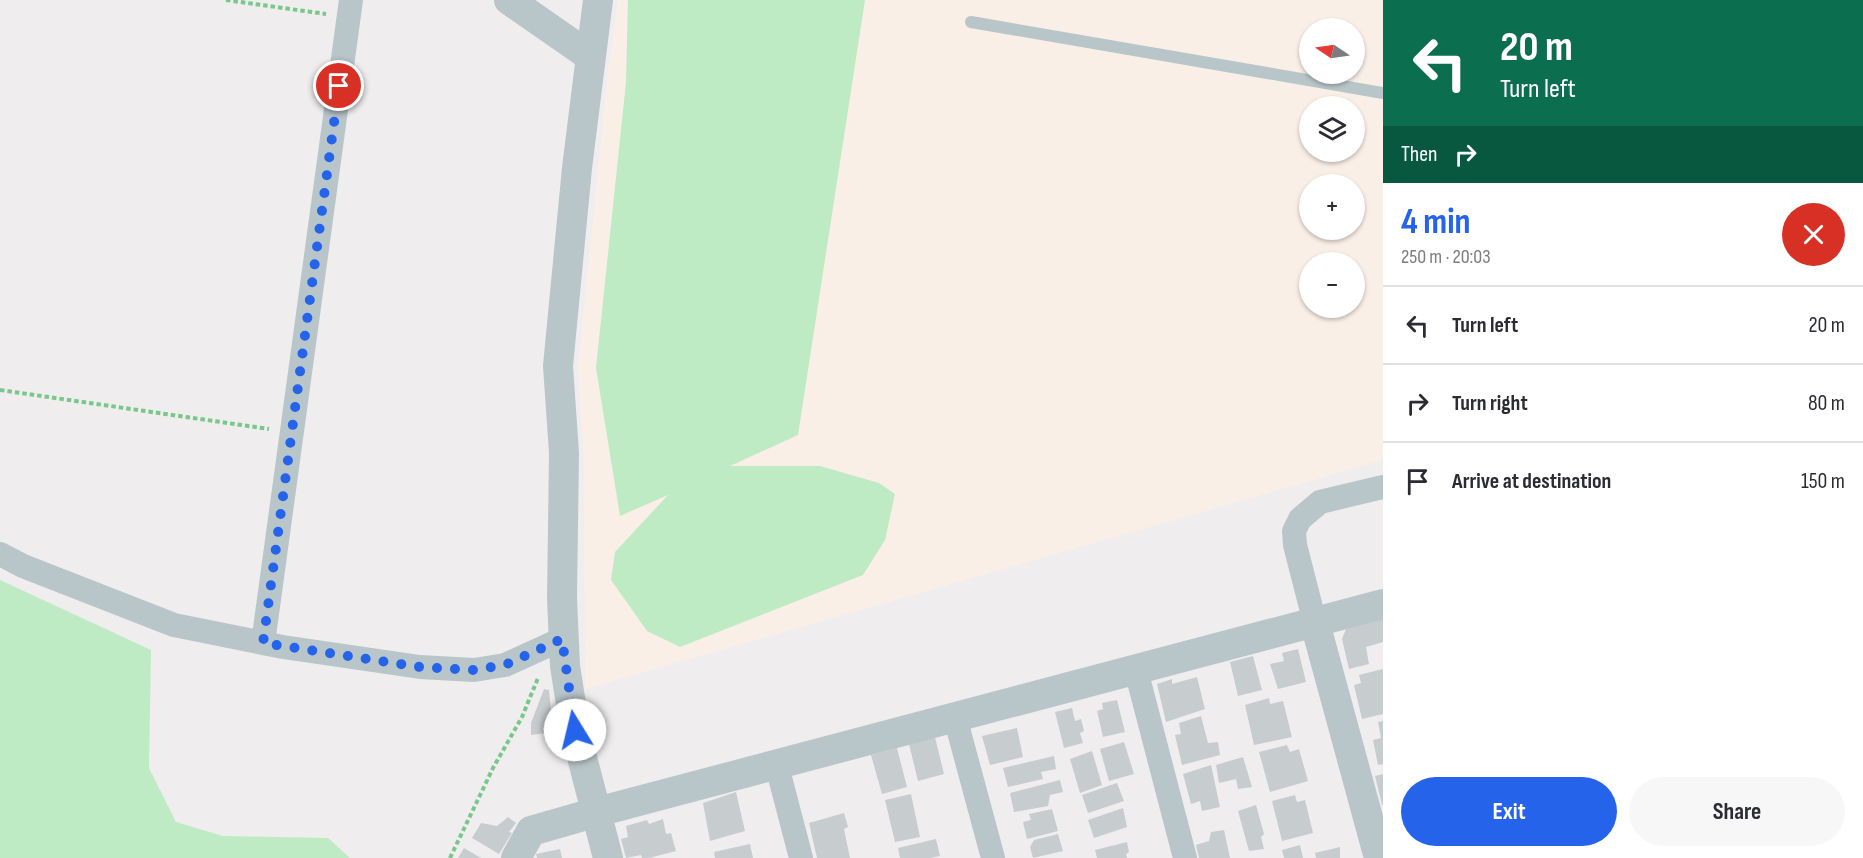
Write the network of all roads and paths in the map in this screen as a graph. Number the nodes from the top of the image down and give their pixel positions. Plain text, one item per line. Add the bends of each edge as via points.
1 (226, 0) edge
2 (509, 0) edge
3 (598, 0) edge
4 (349, 8) edge
5 (971, 22) dead end
6 (591, 57) junction
7 (1383, 93) edge
8 (0, 390) edge
9 (291, 432) junction
10 (1383, 487) edge
11 (0, 554) edge
12 (1383, 604) edge
13 (1315, 623) junction
14 (562, 639) junction
15 (263, 643) junction
16 (1136, 670) junction
17 (540, 674) dead end
18 (955, 717) junction
19 (777, 766) junction
20 (597, 812) junction
21 (450, 858) edge
22 (516, 858) edge
23 (608, 858) edge
24 (801, 858) edge
25 (993, 858) edge
26 (1185, 858) edge
27 (1379, 858) edge

1 - 4 path
2 - 6 street
3 - 6 street
4 - 9 street
5 - 7 lane
6 - 14 street via 576,168 558,366 564,453
8 - 9 path
9 - 15 street
10 - 13 street via 1320,502 1300,519 1294,531
11 - 15 street via 174,625
12 - 13 street
13 - 16 street
13 - 27 street
14 - 15 street via 505,665 474,670 420,667
14 - 20 street via 575,730
16 - 18 street
16 - 26 street
17 - 21 path
18 - 19 street
18 - 25 street
19 - 20 street
19 - 24 street
20 - 22 street via 531,831
20 - 23 street

